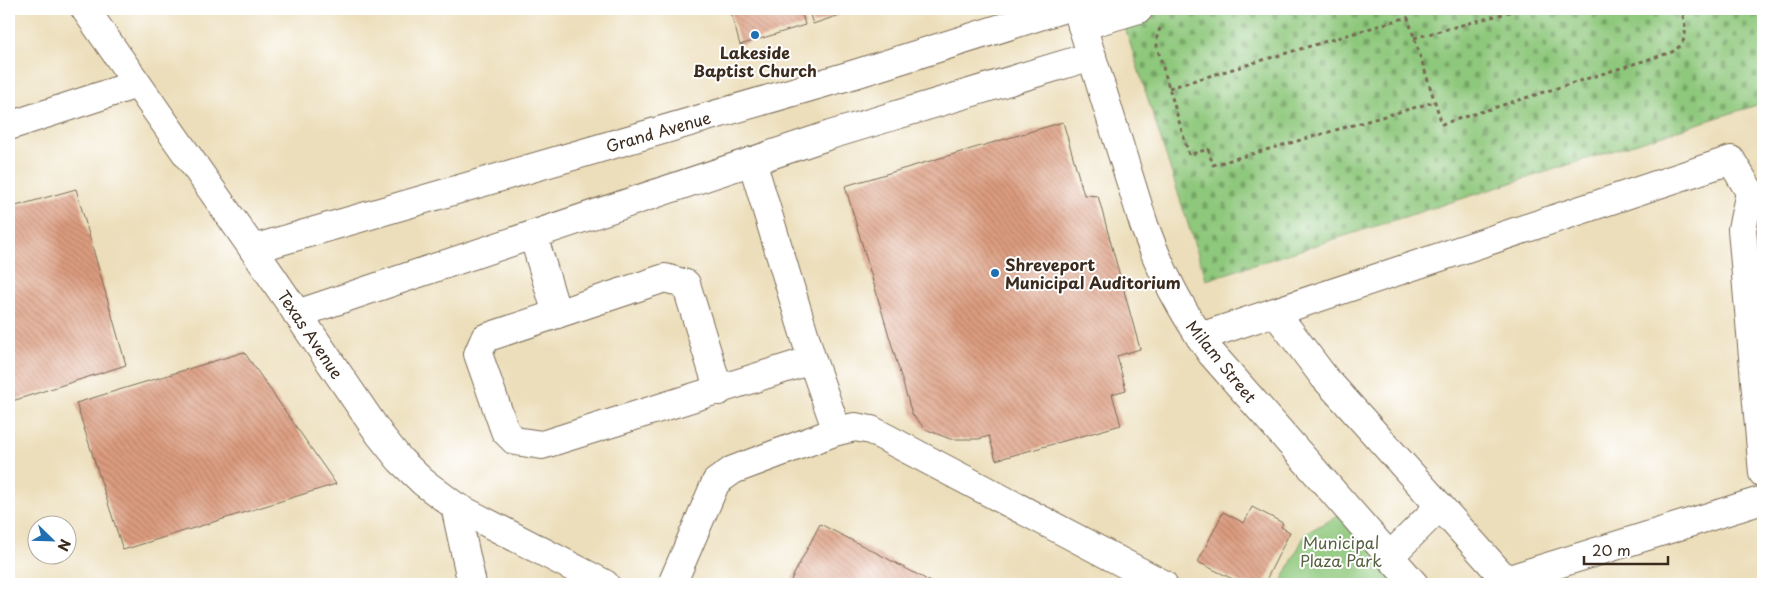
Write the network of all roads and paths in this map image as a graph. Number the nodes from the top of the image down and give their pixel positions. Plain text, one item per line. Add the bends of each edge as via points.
1 (85, 9) edge
2 (1062, 9) edge
3 (1139, 9) edge
4 (1405, 9) edge
5 (1521, 9) edge
6 (1681, 9) edge
7 (1699, 9) edge
8 (1682, 14) junction
9 (1080, 17) edge
10 (1408, 17) junction
11 (1160, 28) dead end
12 (1414, 38) junction
13 (1092, 56) junction
14 (137, 84) junction
15 (1170, 88) junction
16 (1434, 102) junction
17 (9, 126) edge
18 (752, 161) junction
19 (533, 234) junction
20 (253, 249) junction
21 (1275, 312) junction
22 (297, 314) junction
23 (558, 314) junction
24 (1200, 337) junction
25 (812, 360) junction
26 (719, 391) junction
27 (837, 431) junction
28 (1763, 473) edge
29 (1763, 500) edge
30 (455, 506) junction
31 (1440, 506) junction
32 (1390, 556) junction
33 (472, 584) edge
34 (605, 584) edge
35 (672, 584) edge
36 (1163, 584) edge
37 (1414, 584) edge

1 - 14 street, Texas Avenue
2 - 20 street, Grand Avenue via 855,74
3 - 9 street
4 - 10 path
5 - 12 path
6 - 8 path
7 - 8 path
8 - 16 path via 1685,37 1681,47 1672,52 1442,124
9 - 13 street, Milam Street
10 - 12 path
10 - 15 path
11 - 15 path via 1157,47
12 - 16 path
13 - 18 street
13 - 24 street, Milam Street via 1156,259
14 - 17 street
14 - 20 street, Texas Avenue
15 - 16 path via 1188,155 1208,148 1213,165
18 - 19 street
18 - 25 street
19 - 22 street
19 - 23 street
20 - 22 street, Texas Avenue
21 - 24 street
21 - 28 street via 1731,160 1750,192 1742,229
21 - 31 street via 1324,377
22 - 30 street, Texas Avenue via 400,460 422,482
23 - 26 street via 665,278 686,284
23 - 26 street via 485,338 478,354 506,430 515,441 542,445
24 - 32 street, Milam Street
25 - 26 street
25 - 27 street
27 - 35 street via 733,470 716,482
27 - 36 street via 855,427 871,430
29 - 31 street via 1506,580
30 - 33 street
30 - 34 street, Texas Avenue
31 - 32 street
32 - 37 street, Milam Street

